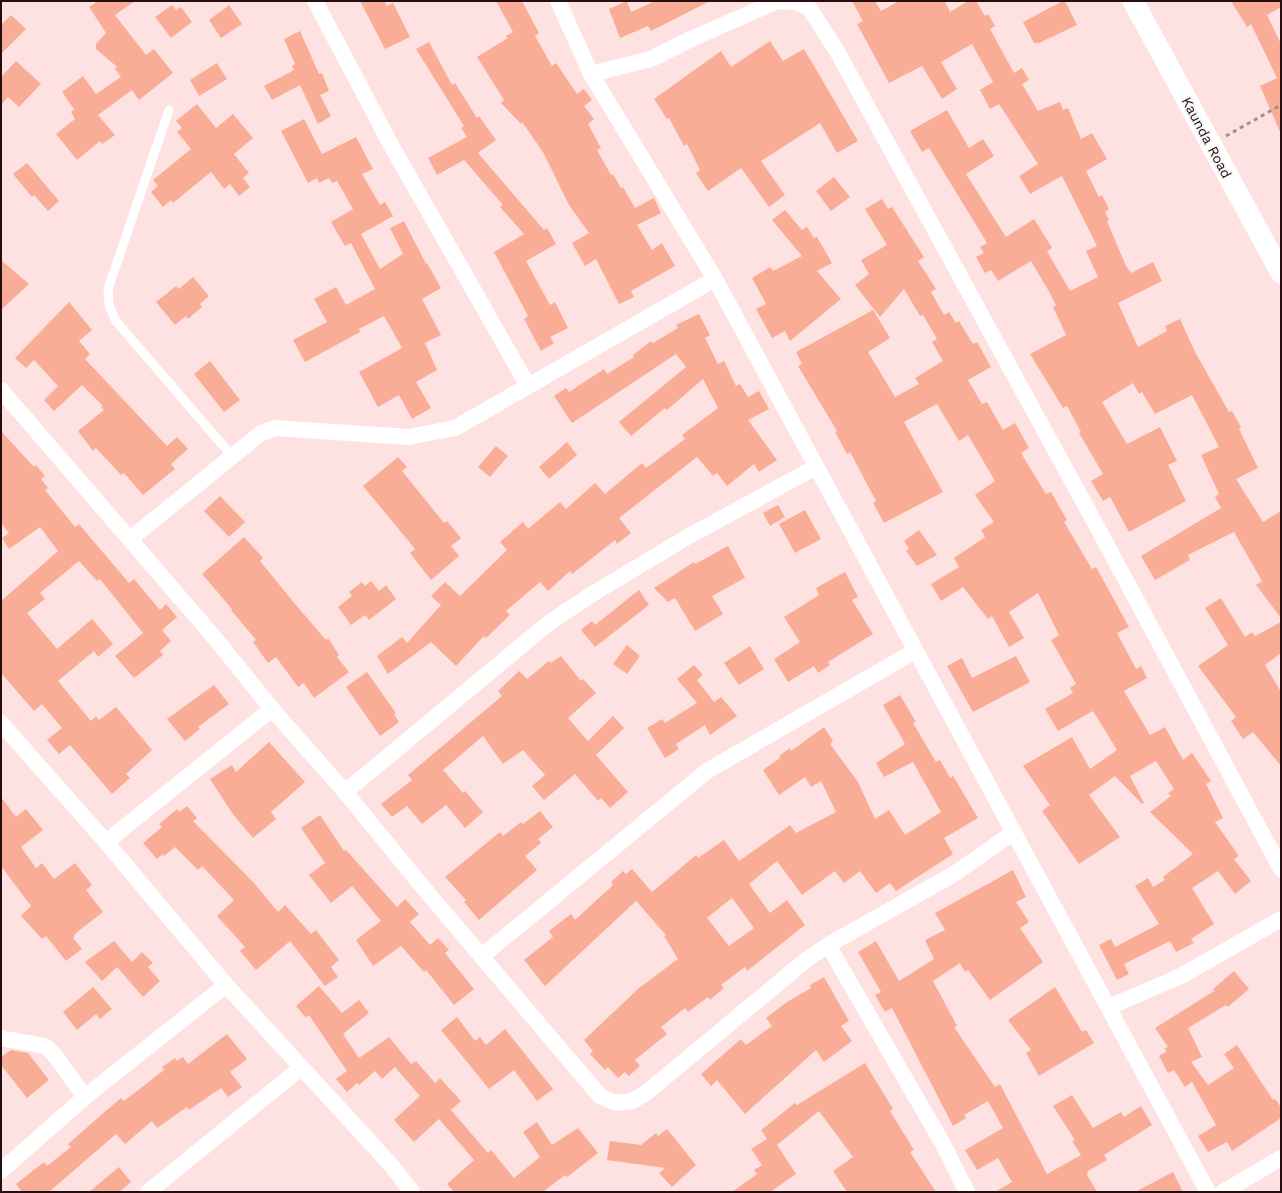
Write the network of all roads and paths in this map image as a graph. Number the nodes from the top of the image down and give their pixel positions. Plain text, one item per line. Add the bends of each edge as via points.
1 (315, 1) edge
2 (558, 1) edge
3 (1133, 1) edge
4 (591, 74) junction
5 (1281, 105) edge
6 (169, 110) dead end
7 (1210, 146) junction
8 (1281, 273) edge
9 (715, 279) junction
10 (528, 386) junction
11 (1, 390) edge
12 (232, 456) junction
13 (816, 467) junction
14 (130, 539) junction
15 (915, 651) junction
16 (272, 709) junction
17 (1, 723) edge
18 (345, 792) junction
19 (1014, 832) junction
20 (106, 842) junction
21 (1281, 869) edge
22 (1281, 919) edge
23 (828, 945) junction
24 (482, 956) junction
25 (226, 985) junction
26 (1109, 1007) junction
27 (1, 1038) edge
28 (302, 1068) junction
29 (85, 1097) junction
30 (1281, 1158) edge
31 (1, 1171) edge
32 (148, 1192) edge
33 (412, 1192) edge
34 (966, 1192) edge
35 (1208, 1192) edge
36 (1223, 1192) edge

1 - 10 street via 391,145
2 - 4 street
3 - 7 street, Kaunda Road
4 - 9 street
4 - 21 street via 651,59 778,1 797,2 810,9 838,53
5 - 7 path
6 - 12 lane via 108,289 109,304 115,320
7 - 8 street, Kaunda Road
9 - 10 street
9 - 13 street
10 - 12 street via 455,428 410,436 275,428 260,434
11 - 14 street
12 - 14 street
13 - 15 street
13 - 18 street via 689,536 550,622
14 - 16 street
15 - 19 street
15 - 24 street via 707,771
16 - 18 street
16 - 20 street
17 - 20 street
18 - 24 street
19 - 23 street via 954,874
19 - 26 street
20 - 25 street
22 - 26 street via 1180,976
23 - 24 street via 646,1093 632,1101 616,1103 600,1096
23 - 34 street via 943,1144
25 - 28 street
25 - 29 street
26 - 35 street
27 - 29 street via 45,1046 53,1052
28 - 32 street
28 - 33 street
29 - 31 street
30 - 36 street

